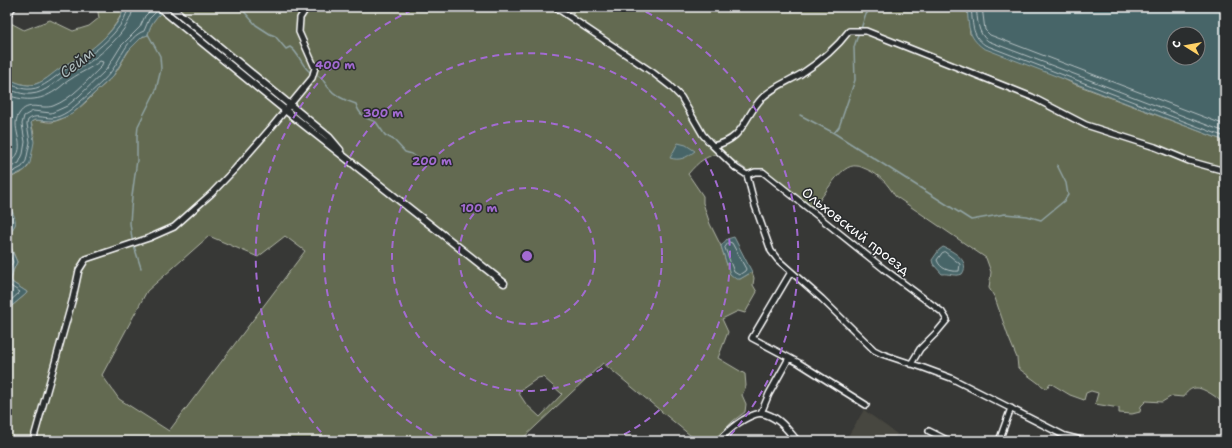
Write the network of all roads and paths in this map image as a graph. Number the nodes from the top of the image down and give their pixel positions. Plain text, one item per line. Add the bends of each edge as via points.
1 (13, 7) edge
2 (159, 7) edge
3 (171, 7) edge
4 (307, 7) edge
5 (554, 7) edge
6 (7, 16) edge
7 (291, 104) junction
8 (285, 110) junction
9 (713, 146) junction
10 (346, 158) junction
11 (1225, 171) edge
12 (747, 176) junction
13 (791, 272) junction
14 (504, 284) dead end
15 (789, 358) junction
16 (911, 364) junction
17 (866, 405) dead end
18 (1011, 408) junction
19 (761, 412) junction
20 (929, 430) dead end
21 (1073, 440) edge
22 (33, 441) edge
23 (718, 441) edge
24 (797, 441) edge
25 (949, 441) edge
26 (999, 441) edge
27 (1085, 441) edge

1 - 6 street
2 - 8 street
3 - 7 street
4 - 7 street via 300,18 299,32 315,68 312,78
5 - 9 street via 670,86
7 - 8 street
7 - 10 street via 329,137
8 - 10 street
8 - 22 street via 235,169 174,227 86,259 79,270
9 - 11 street via 740,132 755,106 771,90 808,69 849,31 866,31 1032,97 1086,125
9 - 12 street
10 - 14 street
12 - 13 street via 772,251
12 - 16 street, Ольховский проезд via 763,172 942,312 947,320 920,349
13 - 15 street via 752,338
13 - 16 street via 874,350
15 - 17 street
15 - 19 street
16 - 18 street via 938,372
18 - 21 street
18 - 26 street
19 - 23 street via 738,424
19 - 24 street via 785,425
20 - 25 street
21 - 27 street

